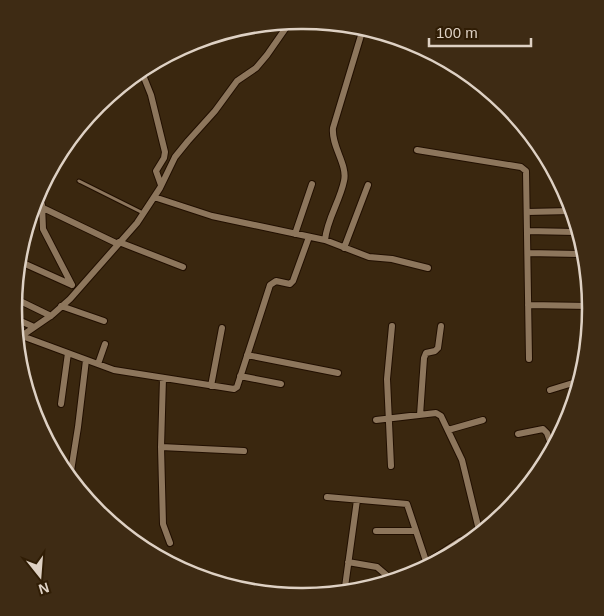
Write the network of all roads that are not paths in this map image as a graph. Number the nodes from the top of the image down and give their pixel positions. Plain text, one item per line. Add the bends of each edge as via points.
1 (285, 29) edge
2 (361, 35) edge
3 (144, 78) edge
4 (417, 150) dead end
5 (79, 181) dead end
6 (312, 184) dead end
7 (161, 185) junction
8 (368, 185) dead end
9 (154, 197) junction
10 (42, 207) joint
11 (564, 211) edge
12 (527, 212) junction
13 (144, 213) junction
14 (527, 231) junction
15 (571, 232) edge
16 (295, 234) junction
17 (309, 237) junction
18 (324, 240) junction
19 (118, 243) junction
20 (344, 248) junction
21 (528, 253) junction
22 (576, 254) edge
23 (26, 264) edge
24 (183, 268) dead end
25 (428, 268) dead end
26 (75, 287) junction
27 (22, 302) edge
28 (528, 305) junction
29 (61, 306) junction
30 (582, 306) edge
31 (51, 316) junction
32 (104, 321) dead end
33 (23, 322) edge
34 (392, 326) dead end
35 (441, 326) dead end
36 (34, 327) junction
37 (222, 328) dead end
38 (24, 335) edge
39 (24, 338) edge
40 (105, 344) dead end
41 (68, 353) junction
42 (247, 355) junction
43 (529, 359) dead end
44 (86, 360) junction
45 (98, 364) junction
46 (338, 372) dead end
47 (240, 376) junction
48 (163, 378) junction
49 (281, 384) dead end
50 (571, 384) edge
51 (211, 386) junction
52 (550, 390) dead end
53 (60, 404) dead end
54 (420, 414) junction
55 (388, 418) junction
56 (376, 420) dead end
57 (483, 420) dead end
58 (448, 430) junction
59 (518, 434) dead end
60 (549, 439) edge
61 (161, 446) junction
62 (244, 451) dead end
63 (72, 466) edge
64 (391, 466) dead end
65 (327, 497) dead end
66 (357, 500) junction
67 (478, 525) edge
68 (376, 531) dead end
69 (415, 531) junction
70 (170, 543) dead end
71 (425, 559) edge
72 (348, 562) junction
73 (386, 575) edge
74 (345, 584) edge

1 - 7 street via 268,55 237,81 175,157
2 - 18 street via 333,128 344,181
3 - 7 street via 165,152 156,171
4 - 12 street via 524,169 527,173
5 - 13 lane
6 - 16 street
7 - 9 street
8 - 20 street
9 - 13 street
9 - 16 street via 212,216
10 - 19 street
10 - 26 street via 43,229
11 - 12 street
12 - 14 street
13 - 19 street
14 - 15 street
14 - 21 street
16 - 17 street
17 - 18 street
17 - 42 street via 293,281 290,284 276,281 270,285
18 - 20 street
19 - 24 street
19 - 26 street
20 - 25 street via 368,258 392,259
21 - 22 street
21 - 28 street
23 - 26 street
26 - 29 street
27 - 31 street
28 - 30 street
28 - 43 street
29 - 31 street
29 - 32 street
31 - 36 street
33 - 36 street
34 - 55 street via 387,370
35 - 54 street via 438,348 424,355
36 - 38 street
37 - 51 street
39 - 41 street
40 - 45 street
41 - 44 street
41 - 53 street
42 - 46 street
42 - 47 street
44 - 45 street
44 - 63 street
45 - 48 street
47 - 49 street
47 - 51 street via 234,389
48 - 51 street
48 - 61 street
50 - 52 street
54 - 55 street
54 - 58 street via 439,414
55 - 56 street
55 - 64 street
57 - 58 street
58 - 67 street via 464,466
59 - 60 street via 543,429
61 - 62 street
61 - 70 street via 163,524
65 - 66 street
66 - 69 street via 406,504
66 - 72 street
68 - 69 street
69 - 71 street
72 - 73 street via 377,567
72 - 74 street

